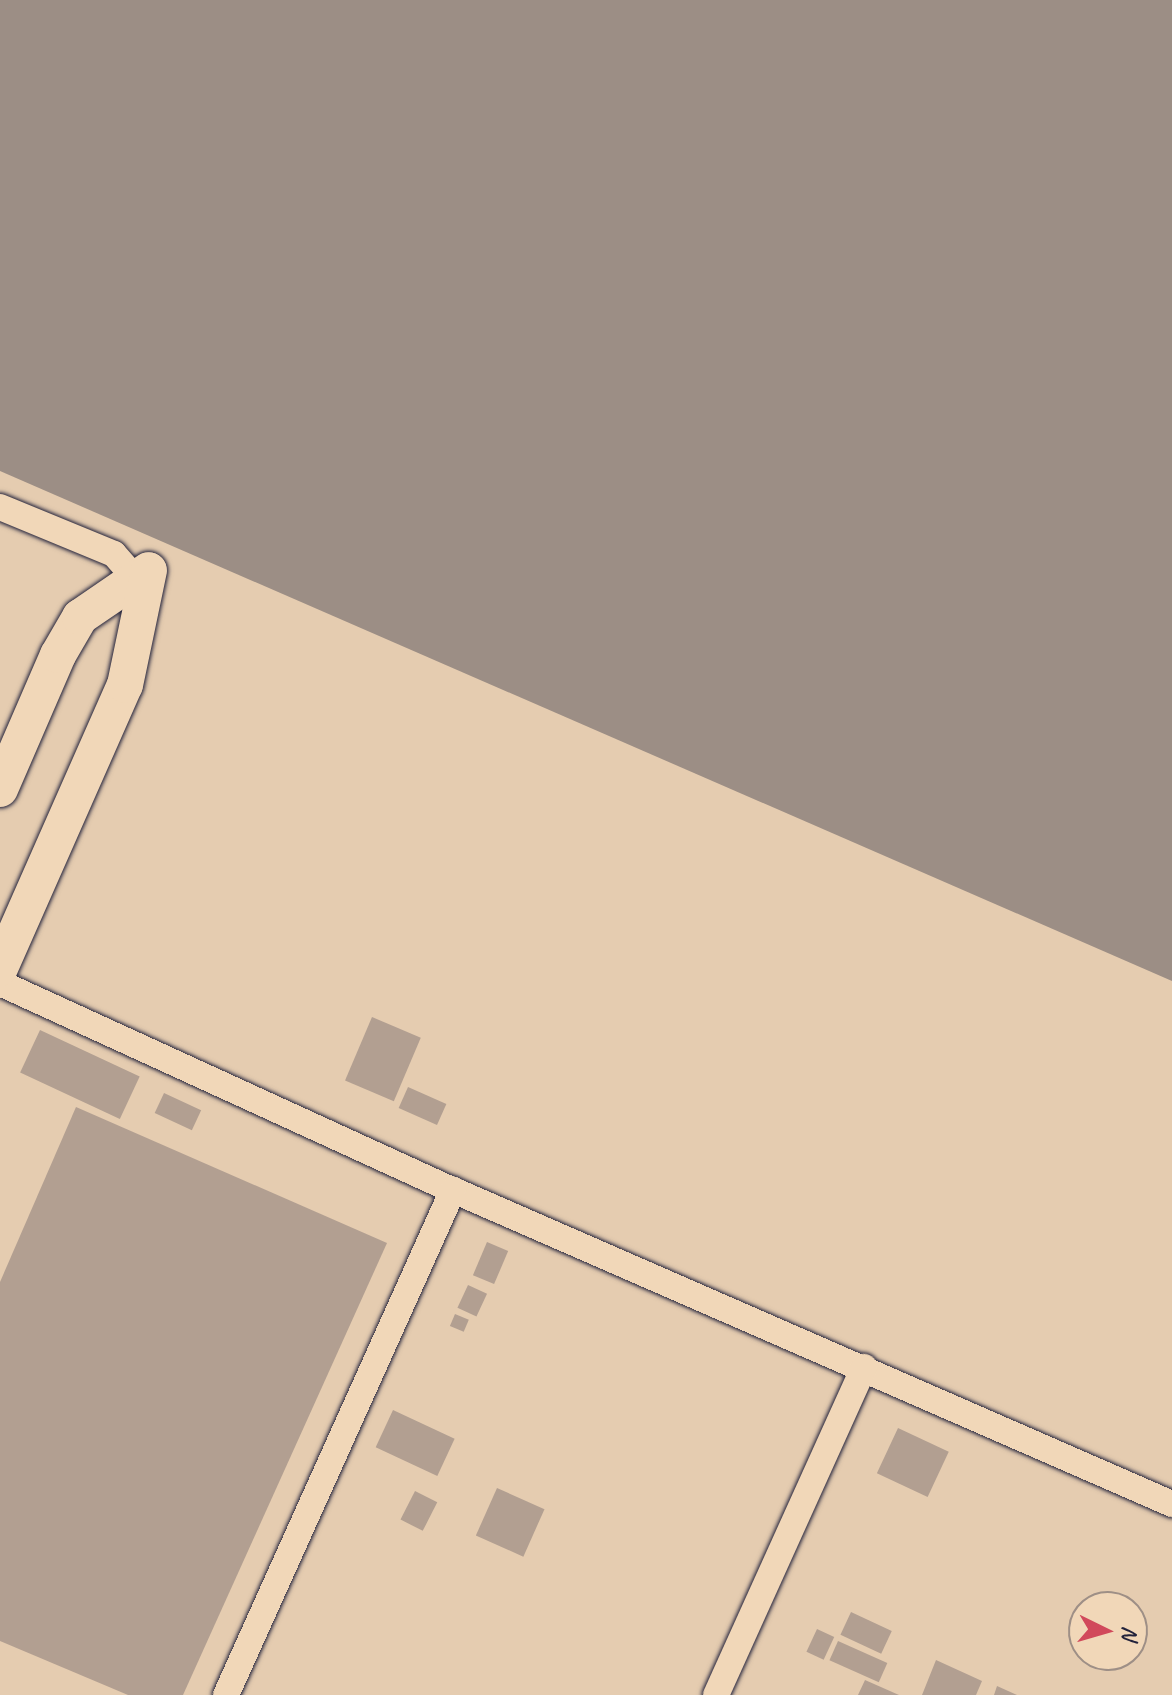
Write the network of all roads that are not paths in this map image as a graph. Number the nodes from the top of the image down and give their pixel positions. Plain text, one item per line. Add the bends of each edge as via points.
1 (0, 507) edge
2 (149, 570) junction
3 (0, 789) edge
4 (0, 968) edge
5 (0, 983) edge
6 (453, 1190) junction
7 (864, 1367) junction
8 (1172, 1504) edge
9 (226, 1695) edge
10 (716, 1695) edge

1 - 2 street via 114,554 134,577
2 - 3 street via 80,617
2 - 4 street via 125,685
5 - 6 street
6 - 7 street
6 - 9 street
7 - 8 street
7 - 10 street

